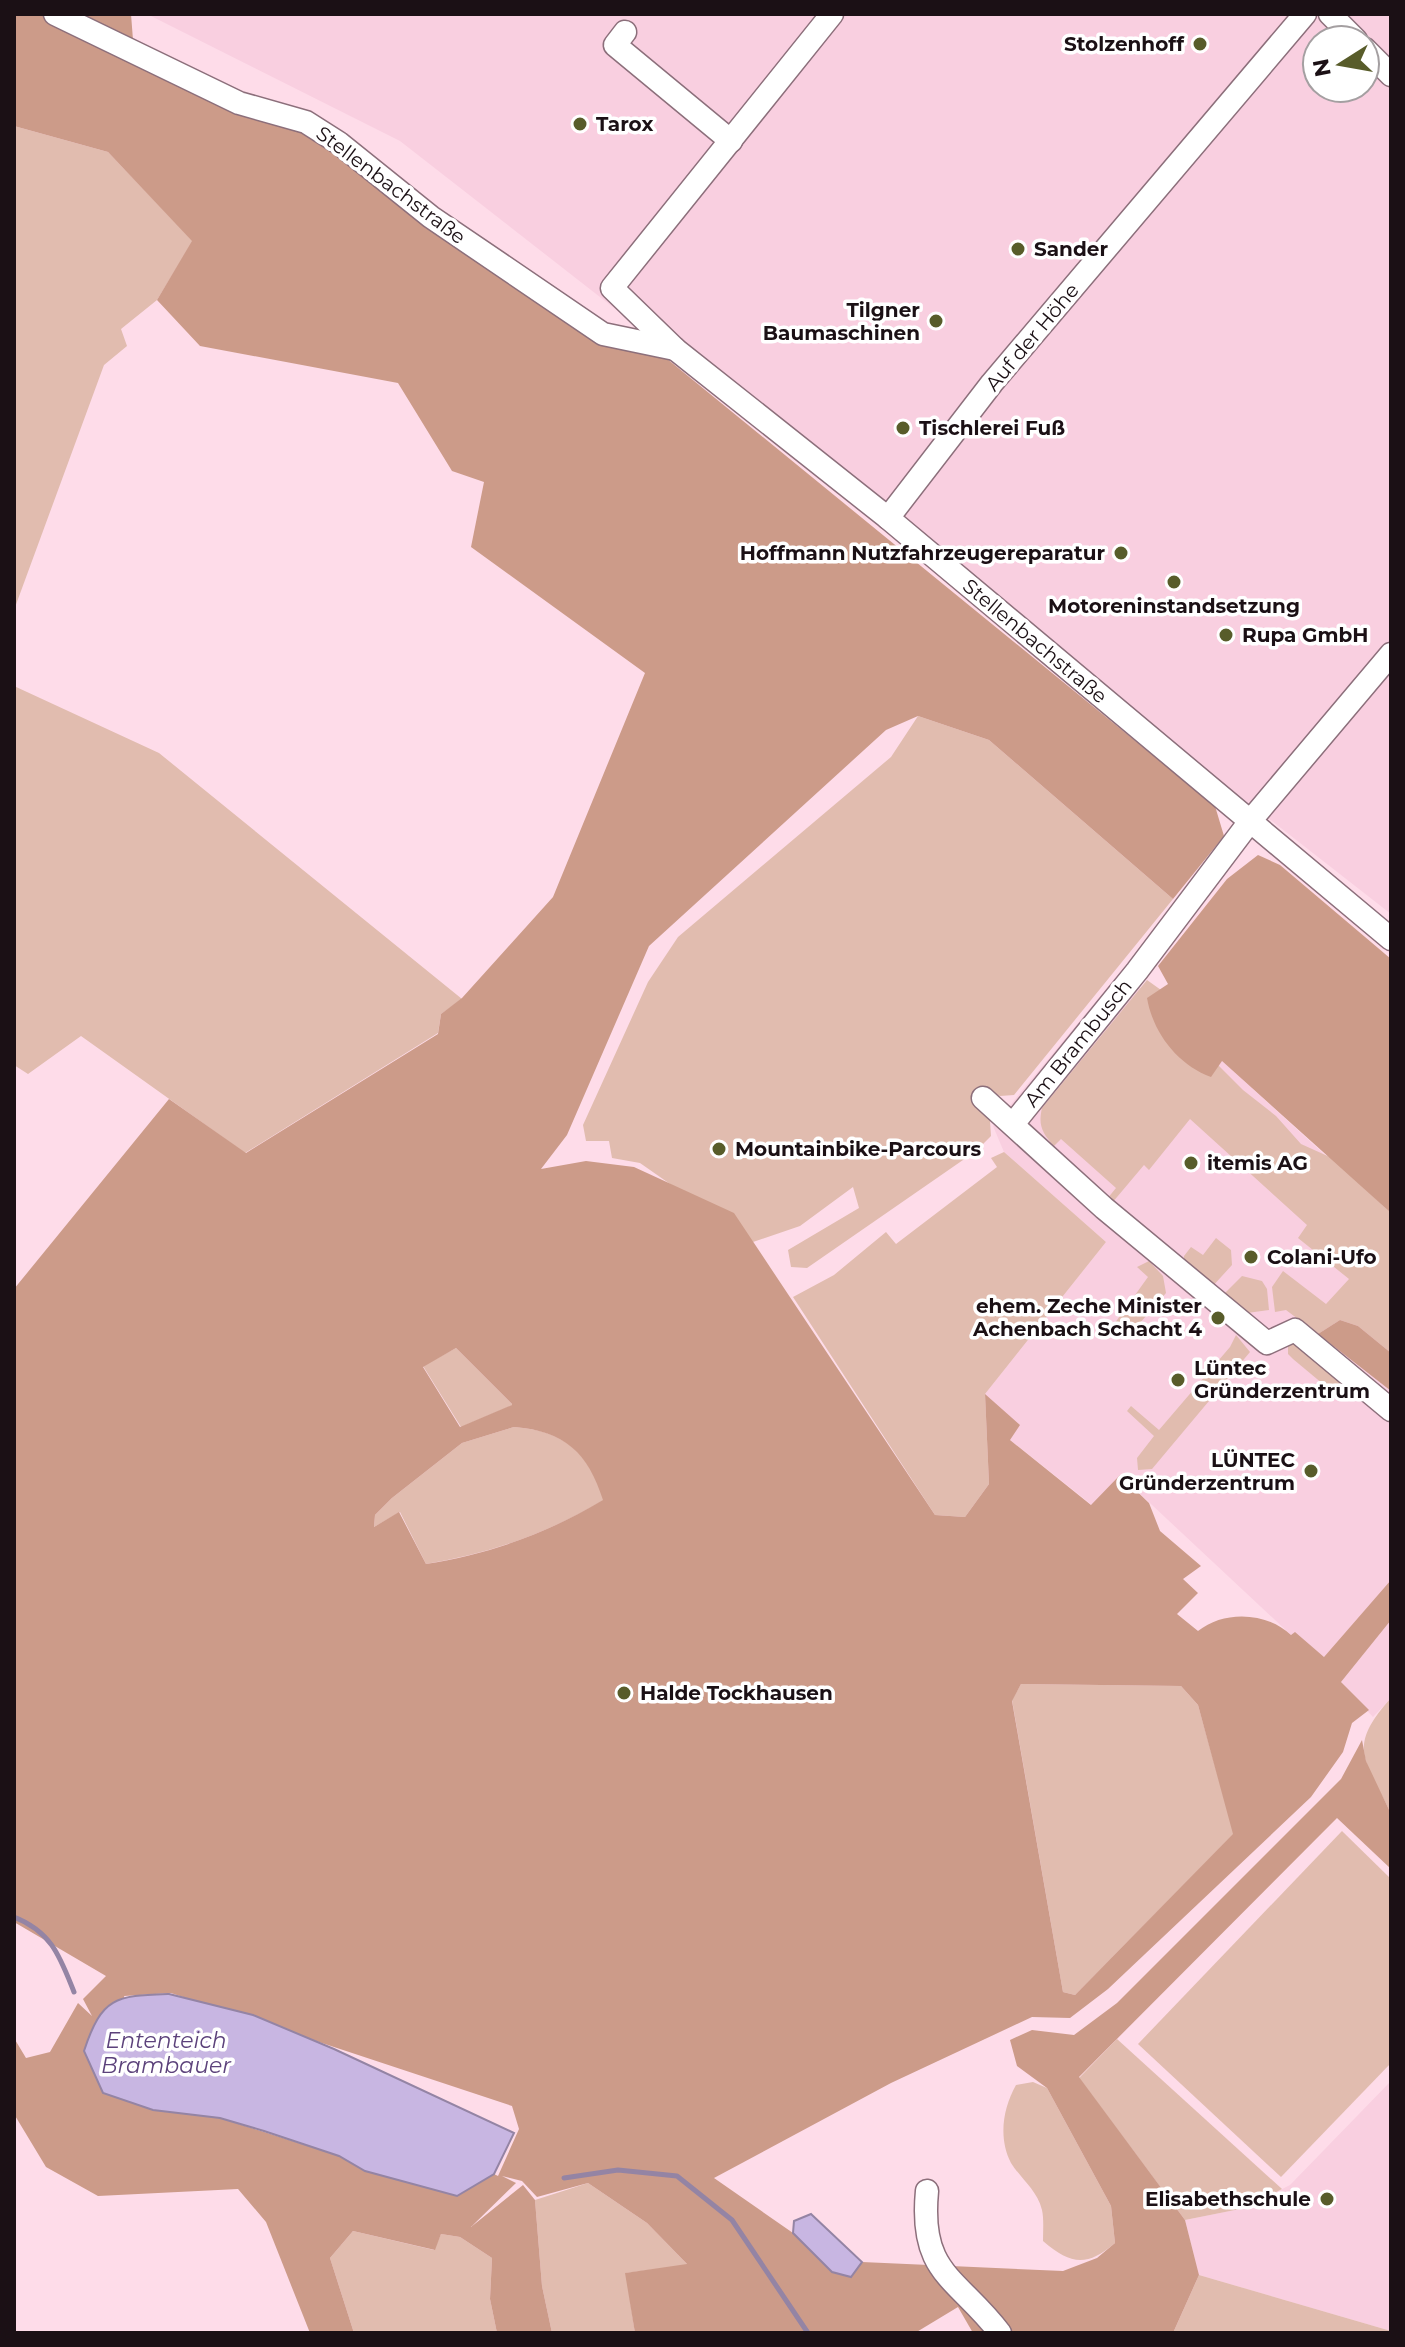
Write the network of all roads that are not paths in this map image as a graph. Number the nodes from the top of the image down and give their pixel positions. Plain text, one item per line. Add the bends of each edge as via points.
1 (55, 14) edge
2 (832, 14) edge
3 (1305, 14) edge
4 (625, 32) dead end
5 (731, 141) junction
6 (675, 349) junction
7 (888, 518) junction
8 (1391, 654) edge
9 (1251, 820) junction
10 (1391, 939) edge
11 (983, 1098) dead end
12 (1013, 1124) junction
13 (1391, 1410) edge
14 (927, 2191) dead end
15 (1000, 2333) edge

1 - 6 street, Stellenbachstraße via 239,103 306,122 431,217 603,334
2 - 5 street, Stellenbachstraße
3 - 7 street, Auf der Höhe via 992,383
4 - 5 street via 615,45
5 - 6 street, Stellenbachstraße via 612,288
6 - 7 street, Stellenbachstraße
7 - 9 street, Stellenbachstraße
8 - 9 street, Am Brambusch
9 - 10 street, Stellenbachstraße
9 - 12 street, Am Brambusch
11 - 12 street
12 - 13 street, Am Brambusch via 1104,1208 1267,1343 1295,1330
14 - 15 street via 928,2242 936,2264

